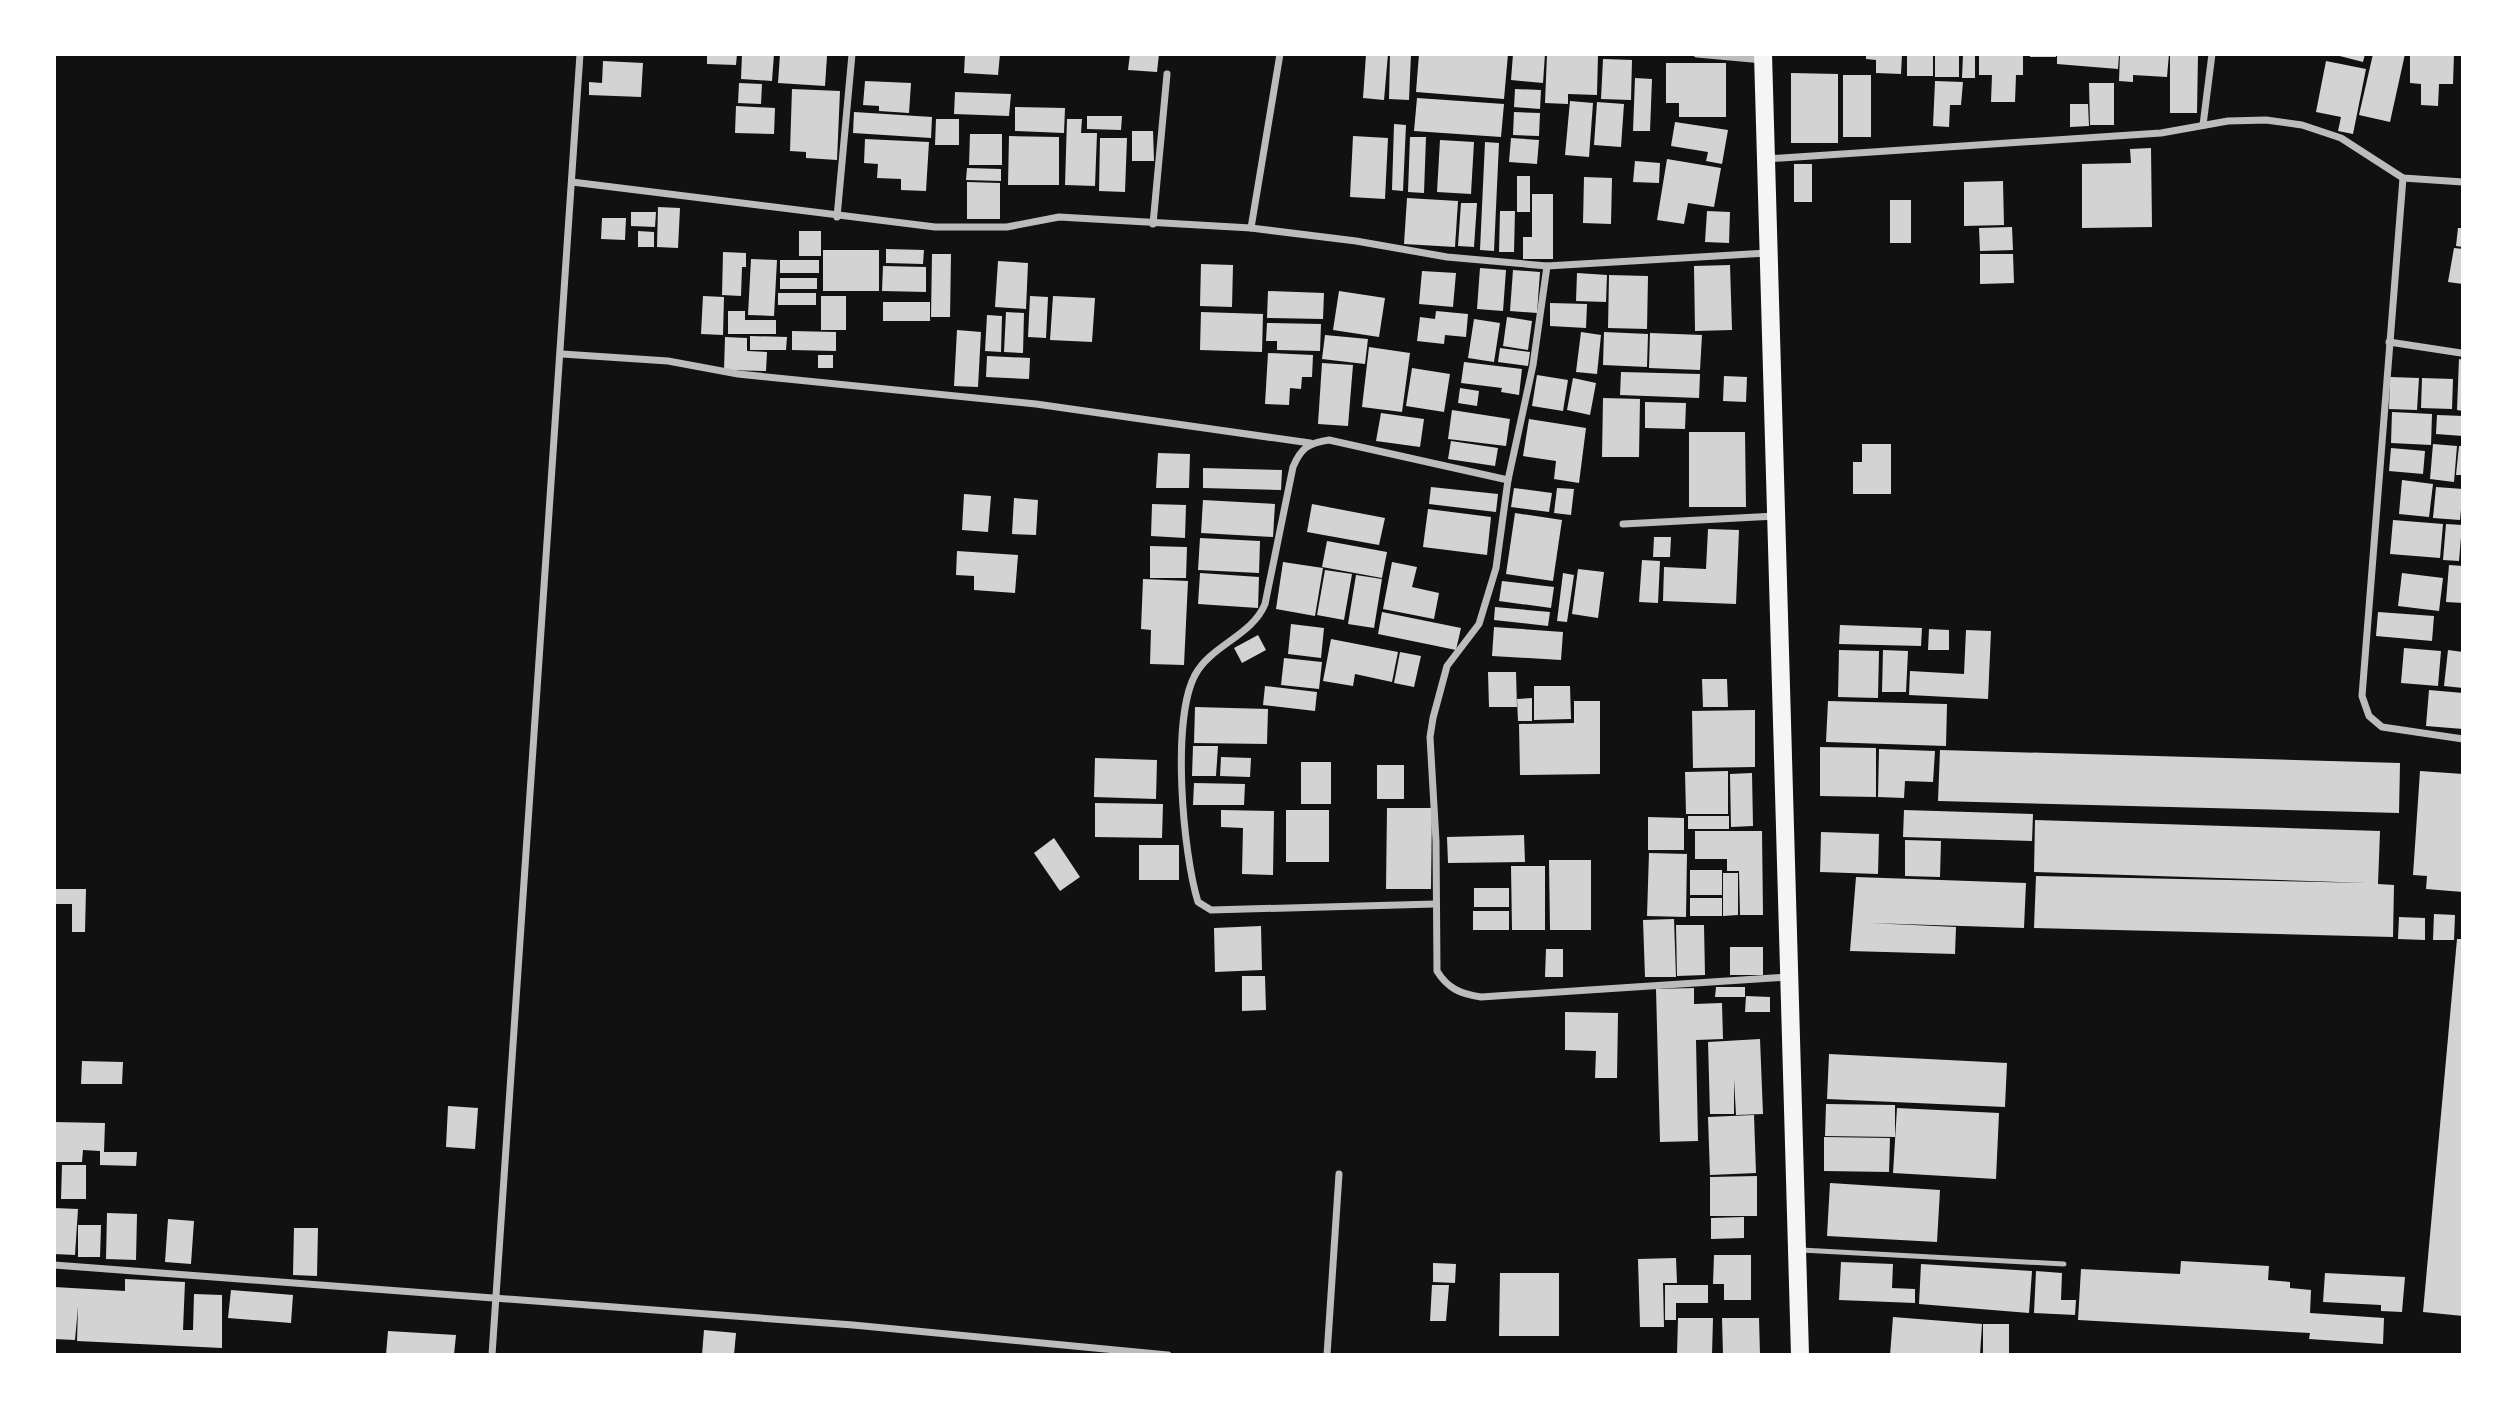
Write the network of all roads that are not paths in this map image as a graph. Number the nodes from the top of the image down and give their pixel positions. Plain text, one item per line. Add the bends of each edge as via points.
1 (580, 54) edge
2 (852, 54) edge
3 (1280, 54) edge
4 (1697, 54) edge
5 (2211, 54) edge
6 (1763, 57) edge
7 (1167, 74) dead end
8 (2203, 125) junction
9 (1765, 159) junction
10 (2403, 178) junction
11 (572, 183) junction
12 (2463, 183) edge
13 (837, 217) junction
14 (1153, 224) junction
15 (1251, 228) junction
16 (1768, 253) junction
17 (1546, 267) junction
18 (2389, 342) junction
19 (2461, 353) dead end
20 (562, 354) junction
21 (1310, 443) junction
22 (1508, 480) junction
23 (1777, 516) junction
24 (1623, 524) dead end
25 (2463, 738) edge
26 (1435, 904) junction
27 (1791, 976) junction
28 (1339, 1174) dead end
29 (1797, 1250) junction
30 (2064, 1264) dead end
31 (54, 1265) edge
32 (496, 1298) junction
33 (1157, 1354) edge
34 (492, 1355) edge
35 (1168, 1355) edge
36 (1327, 1355) edge
37 (1800, 1355) edge

1 - 11 street
2 - 13 street
3 - 15 street
4 - 6 street
5 - 8 street
6 - 9 main road
7 - 14 street
8 - 9 street via 2161,133
8 - 10 street via 2266,120 2302,125 2341,138
9 - 16 main road
10 - 12 street
10 - 18 street
11 - 13 street
11 - 20 street
13 - 14 street via 976,229 1059,217
14 - 15 street
15 - 17 street
16 - 17 street
16 - 23 main road
17 - 22 street via 1533,365
18 - 19 street
18 - 25 street via 2362,696 2369,716 2382,727
20 - 21 street via 668,361 738,374 1036,404
20 - 32 street
21 - 22 street via 1329,440
21 - 26 street via 1300,451 1293,467 1260,618 1208,660 1195,674 1189,692 1182,746 1184,827 1194,890 1198,902 1211,910
22 - 26 street via 1496,568 1479,624 1447,666 1433,718
23 - 24 street
23 - 27 main road
26 - 27 street via 1437,971 1462,994 1481,998
27 - 29 main road
28 - 36 street
29 - 30 lane
29 - 37 main road
31 - 32 street
32 - 33 street
32 - 34 street
33 - 35 street

